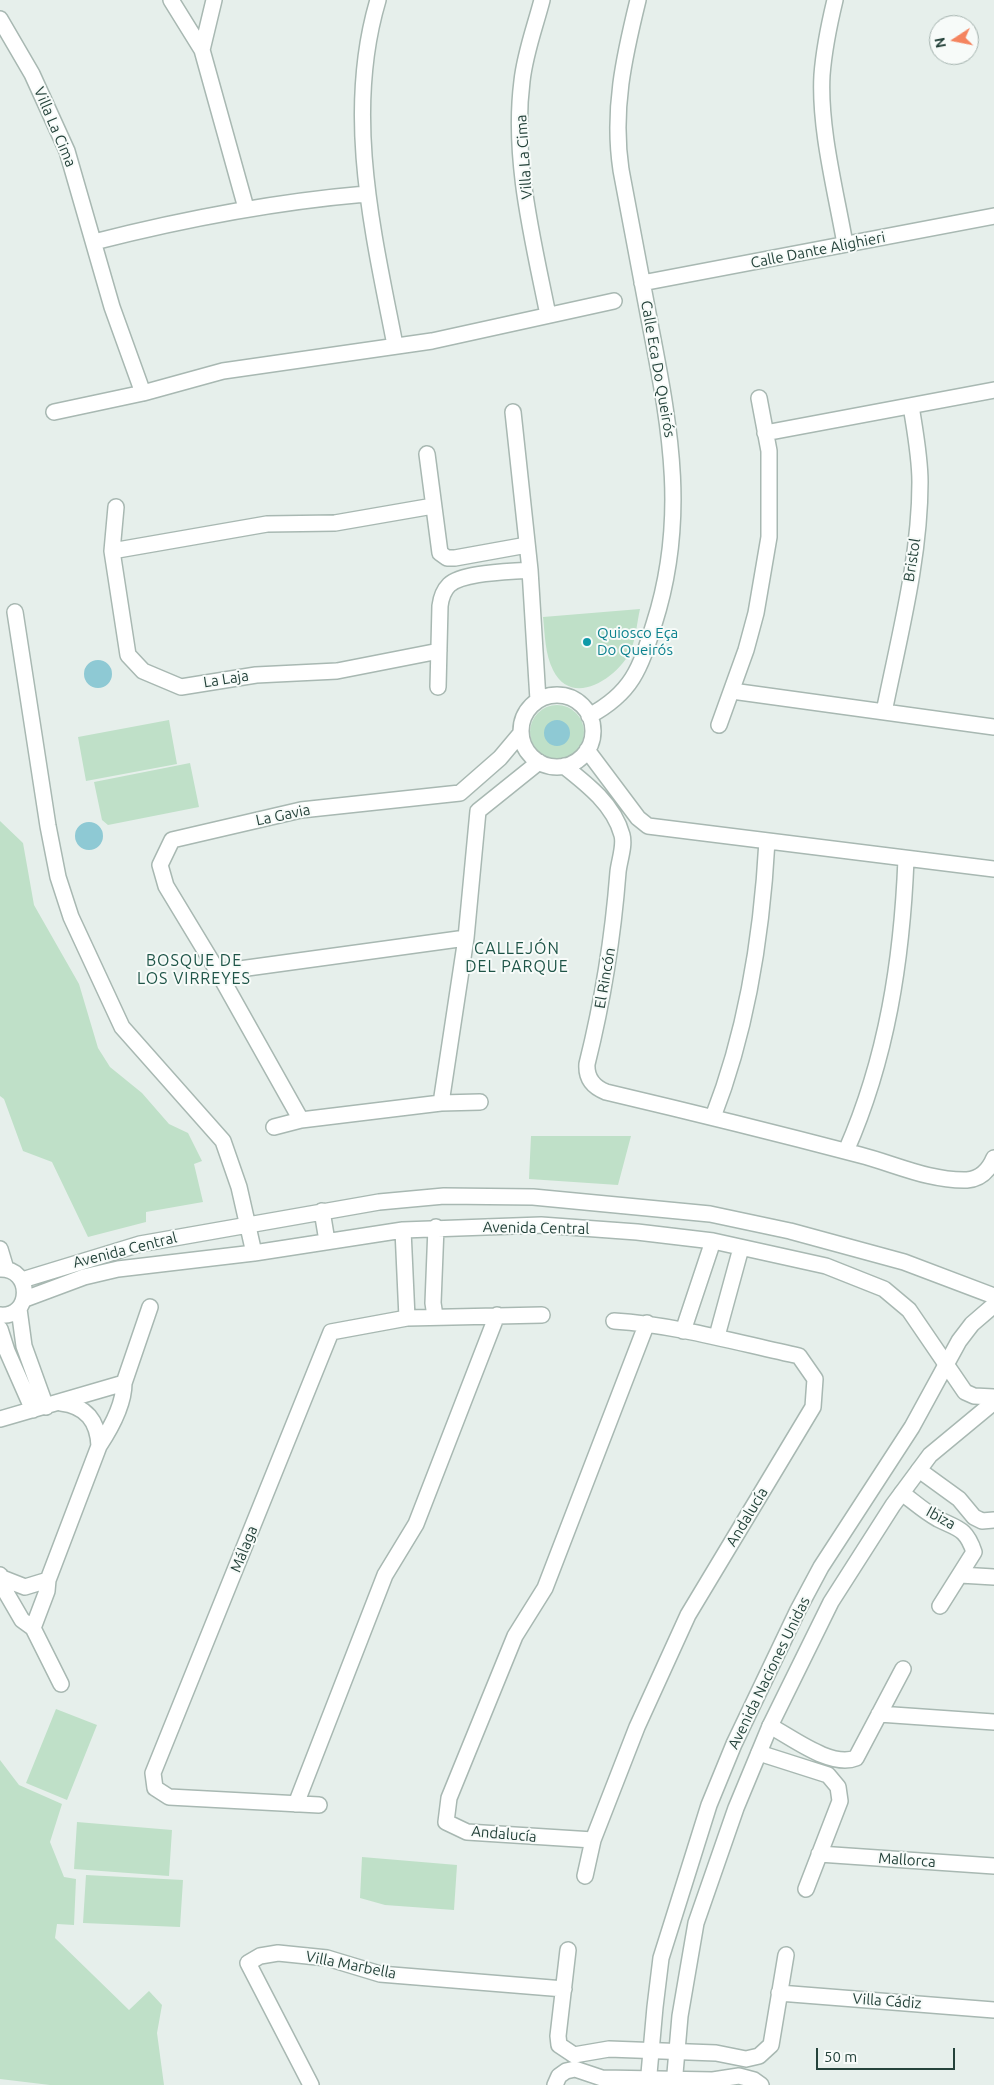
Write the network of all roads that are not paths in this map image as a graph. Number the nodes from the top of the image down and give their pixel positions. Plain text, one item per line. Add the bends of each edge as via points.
1 (171, 0) edge
2 (214, 0) edge
3 (378, 0) edge
4 (542, 0) edge
5 (638, 0) edge
6 (835, 0) edge
7 (0, 19) edge
8 (202, 50) junction
9 (366, 194) junction
10 (246, 208) junction
11 (994, 216) edge
12 (94, 242) junction
13 (845, 244) junction
14 (642, 283) junction
15 (614, 301) dead end
16 (548, 315) junction
17 (394, 345) junction
18 (994, 390) edge
19 (144, 393) junction
20 (759, 398) dead end
21 (911, 406) junction
22 (54, 412) dead end
23 (513, 412) dead end
24 (765, 433) junction
25 (427, 454) dead end
26 (432, 506) junction
27 (116, 508) dead end
28 (527, 545) junction
29 (112, 551) junction
30 (530, 570) junction
31 (15, 612) dead end
32 (439, 651) junction
33 (438, 686) dead end
34 (732, 691) junction
35 (538, 700) junction
36 (884, 712) junction
37 (589, 716) junction
38 (719, 725) dead end
39 (994, 727) edge
40 (521, 733) junction
41 (587, 750) junction
42 (538, 762) junction
43 (564, 766) junction
44 (767, 841) junction
45 (906, 859) junction
46 (994, 870) edge
47 (466, 938) junction
48 (218, 972) junction
49 (480, 1102) dead end
50 (441, 1103) junction
51 (713, 1117) junction
52 (301, 1120) junction
53 (274, 1127) dead end
54 (846, 1151) junction
55 (994, 1158) edge
56 (641, 1206) junction
57 (322, 1211) junction
58 (248, 1223) junction
59 (436, 1227) junction
60 (403, 1230) junction
61 (637, 1232) junction
62 (327, 1241) junction
63 (713, 1241) junction
64 (741, 1248) junction
65 (0, 1249) edge
66 (114, 1251) junction
67 (254, 1253) junction
68 (3, 1269) edge
69 (118, 1269) junction
70 (22, 1280) junction
71 (994, 1296) edge
72 (22, 1304) junction
73 (994, 1305) edge
74 (150, 1307) dead end
75 (0, 1315) edge
76 (497, 1315) junction
77 (542, 1315) dead end
78 (436, 1316) junction
79 (407, 1318) junction
80 (614, 1321) dead end
81 (646, 1323) junction
82 (0, 1329) edge
83 (683, 1331) junction
84 (717, 1336) junction
85 (945, 1365) junction
86 (124, 1383) junction
87 (994, 1397) edge
88 (994, 1402) edge
89 (47, 1406) junction
90 (0, 1419) edge
91 (99, 1446) junction
92 (919, 1470) junction
93 (902, 1493) junction
94 (994, 1520) edge
95 (832, 1548) junction
96 (856, 1562) junction
97 (960, 1574) junction
98 (1, 1576) edge
99 (994, 1577) edge
100 (48, 1580) junction
101 (940, 1606) dead end
102 (33, 1628) junction
103 (904, 1669) dead end
104 (61, 1684) dead end
105 (879, 1714) junction
106 (994, 1722) edge
107 (770, 1726) junction
108 (759, 1753) junction
109 (724, 1770) junction
110 (747, 1780) junction
111 (296, 1804) junction
112 (320, 1805) dead end
113 (593, 1840) junction
114 (819, 1854) junction
115 (994, 1866) edge
116 (585, 1876) dead end
117 (806, 1889) dead end
118 (568, 1950) dead end
119 (786, 1955) dead end
120 (564, 1989) junction
121 (779, 1993) junction
122 (994, 2010) edge
123 (651, 2051) junction
124 (676, 2052) junction
125 (649, 2083) edge
126 (674, 2083) edge
127 (311, 2085) edge
128 (555, 2085) edge
129 (761, 2085) edge

1 - 8 street
2 - 8 street
3 - 9 street via 366,57 363,106
4 - 16 street, Villa La Cima via 526,55 520,122 524,181
5 - 14 street, Calle Eca Do Queirós via 620,78 617,133
6 - 13 street via 822,76 823,117
7 - 12 street, Villa La Cima via 53,118 80,191
8 - 10 street
9 - 10 street
9 - 17 street
10 - 12 street
11 - 13 street, Calle Dante Alighieri
12 - 19 street, Villa La Cima via 112,307
13 - 14 street, Calle Dante Alighieri
14 - 37 street, Calle Eca Do Queirós via 670,434 674,484 672,533 662,596 642,660 622,694
15 - 16 street
16 - 17 street via 463,335
17 - 19 street via 223,371
18 - 21 street
19 - 22 street
20 - 24 street
21 - 24 street
21 - 36 street, Bristol via 920,480 919,508 910,579
23 - 28 street
24 - 34 street via 769,451 768,545 756,613
25 - 26 street
26 - 28 street via 437,546 447,558
26 - 29 street via 334,523 267,524
27 - 29 street, La Laja
28 - 30 street
29 - 32 street, La Laja via 128,655 143,671 181,687 256,675 337,671
30 - 32 street via 463,577 447,586 440,606
30 - 35 street
31 - 58 street via 48,826 58,878 71,917 122,1027 224,1141
32 - 33 street
34 - 36 street
34 - 38 street
35 - 37 street via 549,696 573,699
35 - 40 street via 525,714
36 - 39 street
37 - 41 street via 592,733
40 - 42 street via 526,750
40 - 48 street, La Gavia via 500,758 460,793 301,810 172,840 160,865 166,886
41 - 43 street via 578,761
41 - 44 street via 638,818 648,826
42 - 43 street
42 - 47 street via 478,811
43 - 51 street, El Rincón via 592,788 608,807 622,835 612,937 587,1064 589,1079 606,1092
44 - 45 street
44 - 51 street via 753,971 733,1054
45 - 46 street
45 - 54 street via 899,962 888,1024 865,1107
47 - 48 street
47 - 50 street
48 - 52 street, La Gavia
49 - 50 street
50 - 52 street
51 - 54 street, El Rincón
52 - 53 street
54 - 55 street, El Rincón via 916,1173 966,1180 980,1177
56 - 57 street, Avenida Central via 533,1197 444,1196
56 - 61 street
56 - 71 street, Avenida Central via 710,1214 790,1231 904,1262
57 - 58 street, Avenida Central
57 - 62 street
58 - 66 street, Avenida Central
58 - 67 street
59 - 60 street, Avenida Central
59 - 61 street, Avenida Central via 540,1225
59 - 78 street via 433,1303
60 - 62 street, Avenida Central
60 - 79 street
61 - 63 street, Avenida Central
62 - 67 street, Avenida Central
63 - 64 street, Avenida Central
63 - 83 street
64 - 84 street
64 - 85 street, Avenida Central via 826,1266 884,1290 910,1310
65 - 68 street
66 - 69 street
66 - 70 street, Avenida Central
67 - 69 street, Avenida Central
68 - 70 street via 15,1272
69 - 72 street, Avenida Central via 84,1277
70 - 72 street via 26,1289
72 - 75 street, Avenida Central via 12,1313
72 - 89 street via 24,1346
73 - 85 street, Avenida Naciones Unidas via 958,1341
74 - 86 street
76 - 77 street
76 - 78 street
76 - 111 street via 416,1524 385,1574
78 - 79 street
79 - 111 street, Málaga via 331,1332 153,1773 155,1788 170,1797
80 - 81 street
81 - 83 street
81 - 113 street, Andalucía via 545,1588 515,1636 449,1798 446,1822 467,1832
82 - 89 street via 7,1351
83 - 84 street, Andalucía
84 - 113 street, Andalucía via 799,1356 815,1379 813,1407 688,1616 637,1727
85 - 87 street, Avenida Central via 965,1392
85 - 95 street, Avenida Naciones Unidas via 912,1427
86 - 89 street
86 - 91 street via 121,1400
88 - 92 street, Avenida Naciones Unidas via 930,1455
89 - 90 street
89 - 91 street via 76,1406 87,1413 98,1433
91 - 100 street
92 - 93 street, Avenida Naciones Unidas
92 - 94 street, Ibiza via 959,1499 974,1517 982,1521
93 - 96 street, Avenida Naciones Unidas
93 - 97 street, Ibiza via 964,1532 974,1552
95 - 96 street
95 - 109 street, Avenida Naciones Unidas via 798,1610
96 - 107 street, Avenida Naciones Unidas via 831,1602
97 - 99 street
97 - 101 street, Ibiza
98 - 100 street via 26,1587
98 - 102 street via 4,1589 22,1620
100 - 102 street
102 - 104 street
103 - 105 street
105 - 106 street
105 - 107 street via 856,1758 845,1761 832,1759
107 - 108 street, Avenida Naciones Unidas
108 - 110 street, Avenida Naciones Unidas
108 - 114 street via 828,1775 838,1787 840,1801
109 - 110 street
109 - 123 street, Avenida Naciones Unidas via 691,1861 662,1958
110 - 124 street, Avenida Naciones Unidas via 696,1923
111 - 112 street, Málaga
113 - 116 street, Andalucía
114 - 115 street, Mallorca
114 - 117 street
118 - 120 street
119 - 121 street
120 - 123 street via 558,2036 562,2048 574,2055 608,2050
120 - 127 street, Villa Marbella via 380,1974 327,1958 278,1953 260,1956 248,1963
121 - 122 street, Villa Cádiz
121 - 124 street via 771,2045 759,2056 746,2059 716,2053
123 - 124 street
123 - 125 street, Avenida Naciones Unidas
124 - 126 street, Avenida Naciones Unidas
125 - 126 street
125 - 128 street via 602,2078 575,2070 559,2076
126 - 129 street via 738,2076

